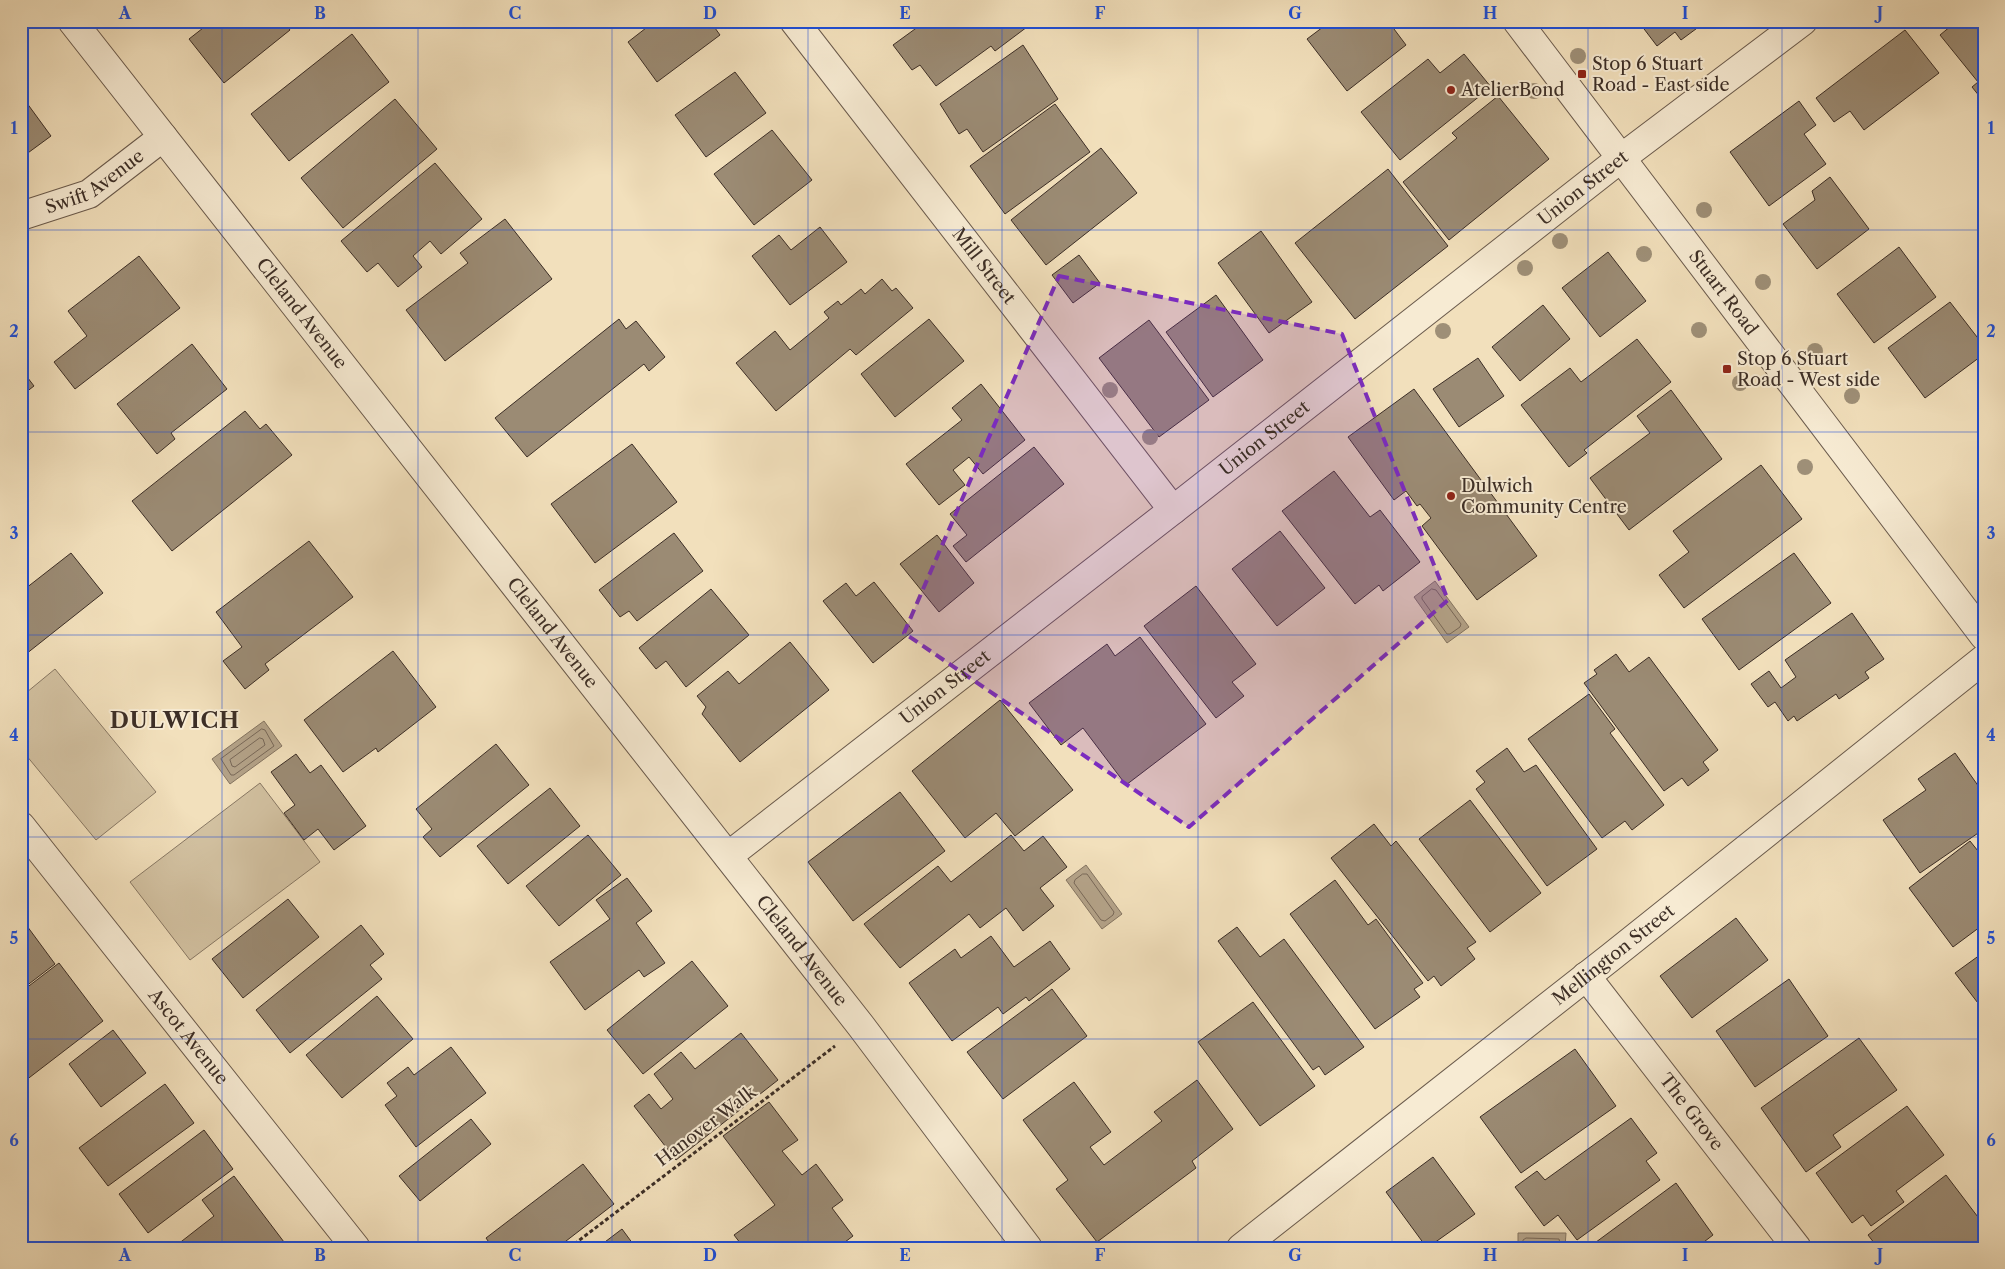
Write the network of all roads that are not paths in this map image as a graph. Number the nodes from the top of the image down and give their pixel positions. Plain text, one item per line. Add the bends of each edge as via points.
1 (72, 21) edge
2 (794, 21) edge
3 (1517, 21) edge
4 (1803, 21) edge
5 (163, 137) junction
6 (1620, 159) junction
7 (21, 216) edge
8 (1173, 510) junction
9 (1984, 636) edge
10 (1984, 659) edge
11 (21, 826) edge
12 (728, 856) junction
13 (1586, 976) junction
14 (356, 1248) edge
15 (1028, 1248) edge
16 (1241, 1248) edge
17 (1797, 1248) edge

1 - 5 street, Cleland Avenue
2 - 8 street, Mill Street
3 - 6 street, Stuart Road
4 - 6 street, Union Street
5 - 7 street, Swift Avenue via 89,194
5 - 12 street, Cleland Avenue
6 - 8 street, Union Street
6 - 9 street, Stuart Road
8 - 12 street, Union Street
10 - 13 street, Mellington Street
11 - 14 street, Ascot Avenue
12 - 15 street, Cleland Avenue
13 - 16 street, Mellington Street
13 - 17 street, The Grove

